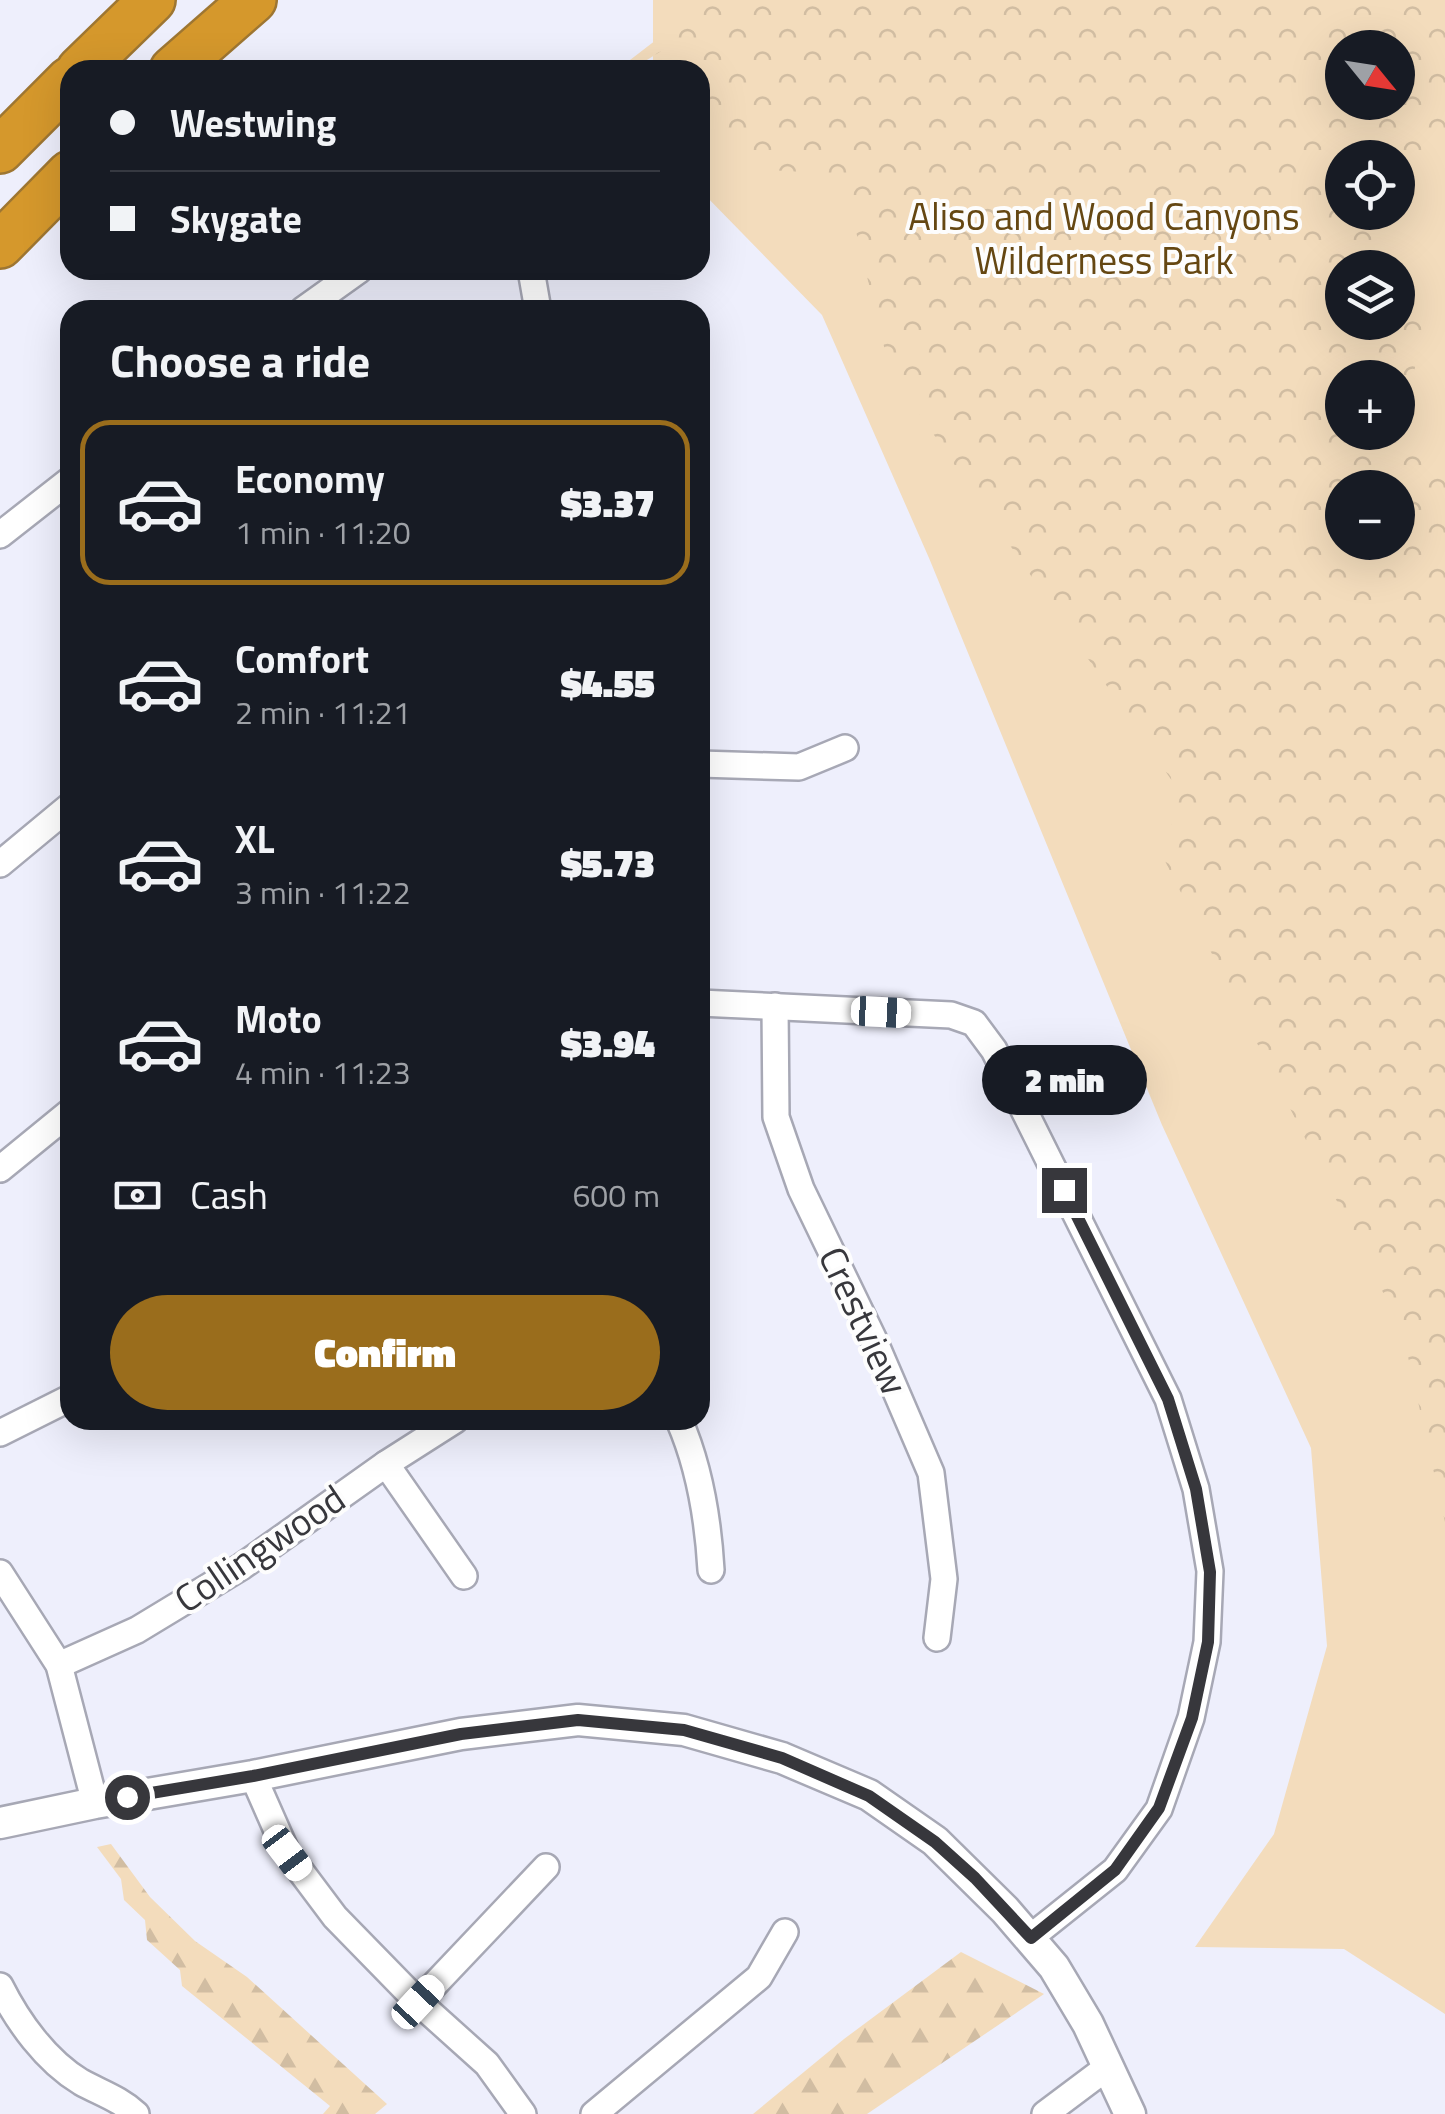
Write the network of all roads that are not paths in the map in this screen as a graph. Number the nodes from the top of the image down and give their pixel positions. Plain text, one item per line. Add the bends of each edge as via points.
1 (152, 0) edge
2 (253, 0) edge
3 (90, 60) edge
4 (184, 60) edge
5 (60, 90) edge
6 (0, 150) edge
7 (60, 184) edge
8 (0, 245) edge
9 (345, 280) edge
10 (317, 300) edge
11 (60, 488) edge
12 (0, 534) edge
13 (845, 748) dead end
14 (710, 764) edge
15 (60, 814) edge
16 (0, 864) edge
17 (710, 1003) edge
18 (775, 1006) junction
19 (60, 1120) edge
20 (0, 1169) edge
21 (60, 1403) edge
22 (439, 1430) edge
23 (683, 1430) edge
24 (0, 1433) edge
25 (386, 1464) junction
26 (712, 1570) dead end
27 (0, 1573) edge
28 (464, 1576) dead end
29 (937, 1638) dead end
30 (58, 1665) junction
31 (253, 1776) junction
32 (95, 1803) junction
33 (0, 1823) edge
34 (546, 1866) dead end
35 (784, 1932) dead end
36 (1031, 1938) junction
37 (0, 1986) edge
38 (418, 2002) junction
39 (1109, 2066) junction
40 (136, 2114) edge
41 (522, 2114) edge
42 (594, 2114) edge
43 (1046, 2114) edge
44 (1130, 2114) edge

1 - 3 highway
2 - 4 highway
5 - 6 highway
7 - 8 highway
9 - 10 street
11 - 12 street
13 - 14 street via 799,767
15 - 16 street
17 - 18 street
18 - 29 street, Crestview via 776,1117 931,1473 944,1579
18 - 36 street via 952,1015 974,1023 994,1050 1168,1399 1196,1489 1210,1572 1208,1642 1192,1718 1159,1808 1115,1870
19 - 20 street
21 - 24 street
22 - 25 street, Collingwood
23 - 26 street via 708,1518
25 - 28 street
25 - 30 street, Collingwood via 241,1567 138,1630
27 - 30 street
30 - 32 street
31 - 32 street
31 - 36 street via 461,1734 578,1720 684,1730 782,1758 869,1796 935,1842
31 - 38 street via 287,1853 335,1917
32 - 33 street
34 - 38 street
35 - 42 street via 759,1978
36 - 39 street
37 - 40 street via 56,2062
38 - 41 street via 487,2064
39 - 43 street
39 - 44 street

